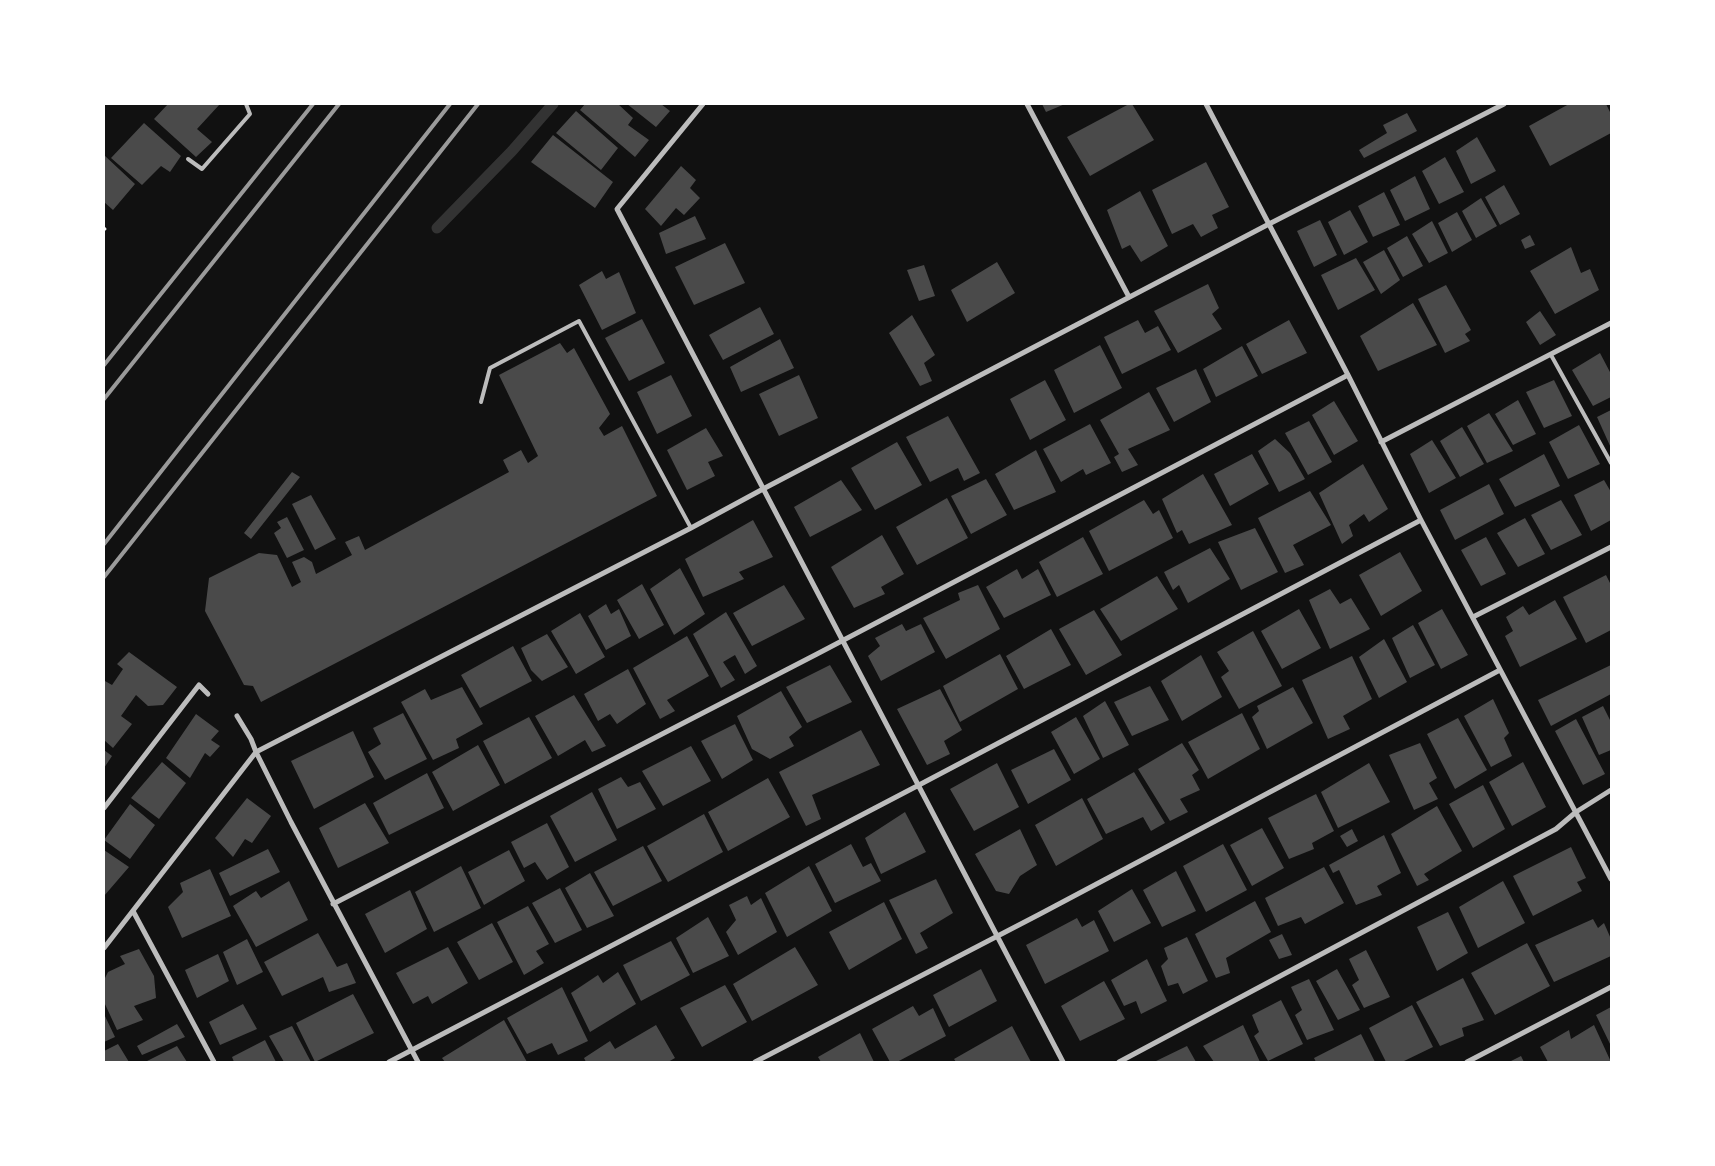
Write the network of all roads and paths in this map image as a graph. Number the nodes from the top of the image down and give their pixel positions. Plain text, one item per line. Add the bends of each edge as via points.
1 (246, 104) edge
2 (703, 104) edge
3 (1028, 104) edge
4 (1206, 104) edge
5 (1504, 104) edge
6 (188, 159) dead end
7 (1269, 224) junction
8 (1130, 297) junction
9 (1611, 323) edge
10 (1551, 354) junction
11 (1348, 375) junction
12 (481, 402) dead end
13 (1381, 442) junction
14 (1611, 463) edge
15 (763, 489) junction
16 (1421, 520) junction
17 (691, 528) junction
18 (1611, 547) edge
19 (1473, 617) junction
20 (842, 641) junction
21 (1500, 670) junction
22 (208, 694) dead end
23 (237, 716) dead end
24 (256, 752) junction
25 (919, 785) junction
26 (1611, 790) edge
27 (104, 808) edge
28 (1576, 812) junction
29 (1611, 879) edge
30 (333, 904) junction
31 (133, 911) junction
32 (997, 937) junction
33 (104, 948) edge
34 (1611, 987) edge
35 (412, 1050) junction
36 (214, 1062) edge
37 (389, 1062) edge
38 (418, 1062) edge
39 (754, 1062) edge
40 (1064, 1062) edge
41 (1119, 1062) edge
42 (1467, 1062) edge

1 - 6 lane via 250,114 202,169
2 - 15 street via 617,209
3 - 8 street
4 - 7 street
5 - 7 street
7 - 8 street
7 - 11 street
8 - 15 street
9 - 10 street
10 - 13 street
10 - 14 lane
11 - 13 street
11 - 20 street
12 - 17 lane via 490,368 579,321
13 - 16 street
15 - 17 street
15 - 20 street
16 - 19 street
16 - 25 street
17 - 24 street
18 - 19 street
19 - 21 street
20 - 25 street
20 - 30 street
21 - 28 street
21 - 32 street
22 - 27 street via 199,685
23 - 24 street
24 - 30 street
24 - 31 street
25 - 32 street
25 - 35 street
26 - 28 street
28 - 29 street
28 - 41 street via 1556,829
30 - 35 street
31 - 33 street
31 - 36 street
32 - 39 street
32 - 40 street
34 - 42 street
35 - 37 street
35 - 38 street

